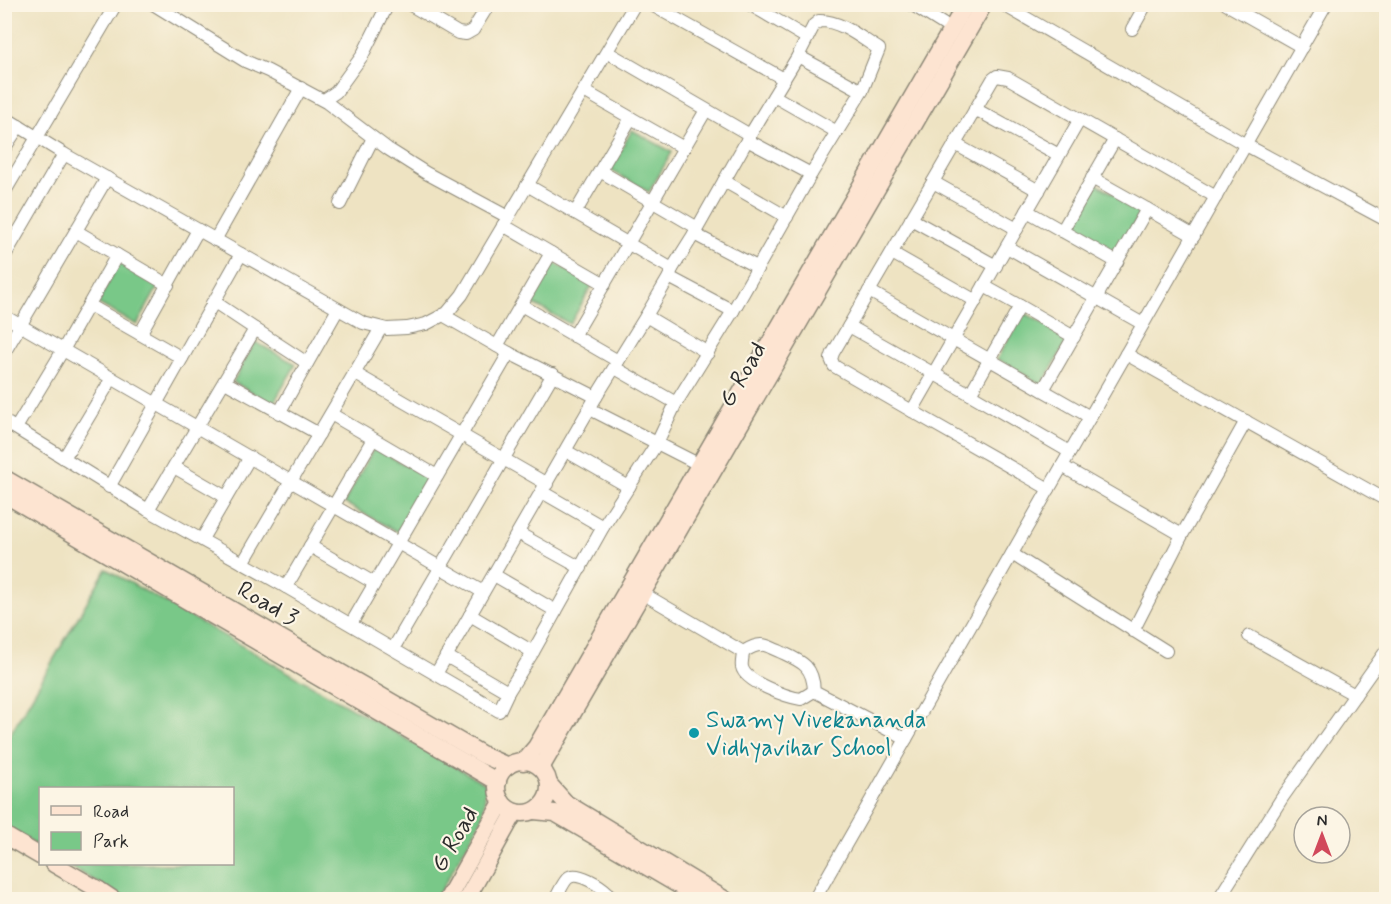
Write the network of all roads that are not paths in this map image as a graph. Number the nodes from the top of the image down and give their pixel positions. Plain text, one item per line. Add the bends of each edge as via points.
1 (116, 4) edge
2 (153, 4) edge
3 (388, 4) edge
4 (409, 4) edge
5 (489, 4) edge
6 (635, 4) edge
7 (650, 4) edge
8 (749, 4) edge
9 (911, 4) edge
10 (966, 4) edge
11 (984, 4) edge
12 (1002, 4) edge
13 (1146, 4) edge
14 (1226, 4) edge
15 (1326, 4) edge
16 (951, 29) junction
17 (1132, 29) dead end
18 (807, 38) junction
19 (1302, 47) junction
20 (607, 52) junction
21 (798, 56) junction
22 (784, 79) junction
23 (301, 87) junction
24 (584, 91) junction
25 (862, 91) junction
26 (774, 96) junction
27 (324, 100) junction
28 (975, 109) junction
29 (706, 110) junction
30 (4, 117) edge
31 (631, 118) junction
32 (1080, 119) junction
33 (19, 126) junction
34 (837, 132) junction
35 (37, 138) junction
36 (373, 138) junction
37 (749, 138) junction
38 (1115, 139) junction
39 (955, 144) junction
40 (1246, 145) junction
41 (684, 148) junction
42 (4, 149) edge
43 (64, 154) junction
44 (1059, 155) junction
45 (600, 171) junction
46 (811, 174) junction
47 (107, 178) junction
48 (1092, 178) junction
49 (724, 181) junction
50 (933, 182) junction
51 (527, 185) junction
52 (1039, 191) junction
53 (4, 193) edge
54 (1216, 197) junction
55 (652, 202) junction
56 (340, 204) dead end
57 (1147, 209) junction
58 (1027, 211) junction
59 (575, 213) junction
60 (787, 217) junction
61 (911, 219) junction
62 (1386, 220) edge
63 (505, 221) junction
64 (1017, 229) junction
65 (198, 230) junction
66 (76, 231) junction
67 (695, 231) junction
68 (1062, 231) junction
69 (1194, 236) junction
70 (215, 240) junction
71 (629, 244) junction
72 (1007, 247) junction
73 (551, 253) junction
74 (891, 253) junction
75 (241, 254) junction
76 (117, 255) junction
77 (4, 257) edge
78 (1117, 262) junction
79 (996, 266) junction
80 (757, 267) junction
81 (671, 273) junction
82 (605, 284) junction
83 (168, 285) junction
84 (984, 286) junction
85 (869, 291) junction
86 (1096, 297) junction
87 (976, 301) junction
88 (212, 303) junction
89 (520, 305) junction
90 (89, 306) junction
91 (1020, 306) junction
92 (338, 309) junction
93 (733, 311) junction
94 (443, 315) junction
95 (4, 316) edge
96 (646, 316) junction
97 (1143, 324) junction
98 (20, 325) junction
99 (849, 326) junction
100 (381, 327) junction
101 (255, 329) junction
102 (140, 334) junction
103 (574, 336) junction
104 (1074, 337) junction
105 (953, 340) junction
106 (497, 346) junction
107 (63, 350) junction
108 (4, 353) edge
109 (509, 353) junction
110 (708, 353) junction
111 (1126, 354) junction
112 (182, 358) junction
113 (989, 360) junction
114 (307, 363) junction
115 (616, 365) junction
116 (354, 373) junction
117 (934, 373) junction
118 (553, 375) junction
119 (112, 378) junction
120 (225, 382) junction
121 (1043, 390) junction
122 (970, 394) junction
123 (596, 397) junction
124 (157, 404) junction
125 (676, 404) junction
126 (590, 409) junction
127 (912, 411) junction
128 (279, 413) junction
129 (331, 414) junction
130 (1090, 417) junction
131 (4, 421) edge
132 (1246, 421) junction
133 (197, 427) junction
134 (16, 428) junction
135 (319, 435) junction
136 (461, 435) junction
137 (373, 438) junction
138 (657, 443) junction
139 (566, 451) junction
140 (1070, 452) junction
141 (250, 457) junction
142 (64, 458) junction
143 (503, 459) junction
144 (700, 465) junction
145 (1062, 466) junction
146 (174, 467) junction
147 (437, 476) junction
148 (4, 478) edge
149 (291, 481) junction
150 (109, 487) junction
151 (629, 487) junction
152 (544, 488) junction
153 (1049, 489) junction
154 (4, 494) edge
155 (226, 497) junction
156 (1386, 500) edge
157 (334, 506) junction
158 (148, 510) junction
159 (603, 527) junction
160 (518, 533) junction
161 (1182, 535) junction
162 (202, 539) junction
163 (398, 543) junction
164 (310, 546) junction
165 (1012, 555) junction
166 (243, 564) junction
167 (440, 567) junction
168 (581, 568) junction
169 (494, 575) junction
170 (374, 584) junction
171 (286, 587) junction
172 (483, 592) junction
173 (642, 593) junction
174 (556, 611) junction
175 (470, 615) junction
176 (351, 624) junction
177 (1133, 631) junction
178 (1249, 636) dead end
179 (393, 649) junction
180 (1166, 651) dead end
181 (1386, 651) edge
182 (533, 652) junction
183 (743, 652) junction
184 (446, 656) junction
185 (436, 674) junction
186 (814, 691) junction
187 (508, 692) junction
188 (1355, 695) junction
189 (906, 738) junction
190 (516, 764) junction
191 (541, 768) junction
192 (498, 782) junction
193 (549, 784) junction
194 (509, 807) junction
195 (534, 811) junction
196 (4, 835) edge
197 (39, 855) edge
198 (55, 865) edge
199 (96, 895) edge
200 (114, 900) edge
201 (447, 900) edge
202 (466, 900) edge
203 (555, 900) edge
204 (608, 900) edge
205 (704, 900) edge
206 (726, 900) edge
207 (814, 900) edge
208 (1218, 900) edge

1 - 35 street
2 - 23 street via 245,61
3 - 27 street via 362,56 336,92
4 - 5 street via 466,34 473,30
6 - 20 street
7 - 22 street
8 - 18 street
9 - 16 street
10 - 16 street, G Road
11 - 173 street, G Road
12 - 40 street
13 - 17 street
14 - 19 street
15 - 19 street
16 - 144 street, G Road
18 - 21 street
18 - 25 street via 814,25 825,20 879,49
19 - 40 street
20 - 24 street
20 - 29 street
21 - 22 street
21 - 25 street
22 - 26 street
23 - 27 street
23 - 70 street
24 - 31 street
24 - 51 street
25 - 34 street
26 - 34 street
26 - 37 street
27 - 36 street
28 - 32 street via 993,79 1001,76
28 - 39 street
28 - 44 street
29 - 37 street
29 - 41 street
30 - 33 street
31 - 41 street
31 - 45 street
32 - 38 street
32 - 44 street
33 - 35 street
33 - 42 street
34 - 46 street
35 - 43 street
35 - 53 street
36 - 56 street
36 - 63 street
37 - 46 street
37 - 49 street
38 - 48 street
38 - 54 street
39 - 50 street
39 - 52 street
40 - 54 street
40 - 62 street
41 - 55 street
43 - 47 street
43 - 77 street
44 - 52 street
45 - 55 street
45 - 59 street
46 - 60 street
47 - 65 street
47 - 66 street
48 - 57 street
48 - 68 street
49 - 60 street
49 - 67 street
50 - 61 street
50 - 64 street
51 - 59 street
51 - 63 street
52 - 58 street
54 - 69 street
55 - 67 street
55 - 71 street
57 - 69 street
57 - 78 street
58 - 64 street
58 - 68 street
59 - 71 street
60 - 80 street
61 - 74 street
61 - 79 street
63 - 73 street
63 - 94 street via 462,295
64 - 72 street
65 - 70 street
65 - 83 street
66 - 76 street
66 - 98 street
67 - 80 street
67 - 81 street
68 - 78 street
69 - 97 street
70 - 75 street
71 - 81 street
71 - 82 street
72 - 79 street
72 - 86 street
73 - 82 street
73 - 89 street
74 - 85 street
74 - 87 street
75 - 88 street
75 - 92 street
76 - 83 street
76 - 90 street
78 - 86 street
79 - 84 street
80 - 93 street
81 - 93 street
81 - 96 street
82 - 103 street
83 - 102 street
84 - 87 street
84 - 91 street
85 - 99 street
85 - 105 street
86 - 97 street
86 - 104 street
87 - 105 street
88 - 101 street
88 - 112 street
89 - 103 street
89 - 106 street
90 - 102 street
90 - 107 street
91 - 104 street
91 - 113 street
92 - 100 street via 363,323
92 - 114 street
93 - 110 street
94 - 100 street via 408,328
94 - 106 street
95 - 98 street
96 - 110 street
96 - 115 street
97 - 111 street
98 - 107 street
98 - 108 street
99 - 117 street
99 - 127 street via 833,353 834,366
100 - 116 street
101 - 114 street
101 - 120 street
102 - 112 street
103 - 115 street
104 - 121 street
105 - 113 street
105 - 117 street
106 - 109 street
107 - 119 street
107 - 134 street
109 - 118 street
109 - 136 street
110 - 125 street
111 - 130 street
111 - 132 street
112 - 124 street
113 - 121 street
113 - 122 street
114 - 128 street
115 - 123 street
115 - 125 street
116 - 129 street
116 - 136 street
117 - 122 street
117 - 127 street
118 - 123 street
118 - 143 street
119 - 124 street
119 - 142 street
120 - 128 street
120 - 133 street
121 - 130 street
122 - 140 street
123 - 126 street
124 - 133 street
124 - 150 street
125 - 138 street
126 - 138 street
126 - 139 street
127 - 153 street
128 - 135 street
129 - 135 street
129 - 137 street
130 - 140 street
131 - 134 street
132 - 156 street
132 - 161 street
133 - 141 street
133 - 146 street
134 - 142 street
135 - 149 street
136 - 143 street
136 - 147 street
137 - 147 street
137 - 157 street
138 - 144 street
138 - 151 street
139 - 151 street
139 - 152 street
140 - 145 street
141 - 149 street
141 - 155 street
142 - 150 street
143 - 152 street
143 - 167 street
144 - 190 street, G Road via 536,747
145 - 153 street
145 - 161 street
146 - 155 street
146 - 158 street
147 - 163 street
148 - 190 street, Road 3 via 485,756
149 - 157 street
149 - 166 street
150 - 158 street
151 - 159 street
152 - 159 street
152 - 160 street
153 - 165 street
154 - 192 street, Road 3
155 - 162 street
157 - 163 street
157 - 164 street
158 - 162 street
159 - 168 street
160 - 168 street
160 - 169 street
161 - 177 street
162 - 166 street
163 - 167 street
163 - 170 street
164 - 170 street
164 - 171 street
165 - 177 street
165 - 189 street
166 - 171 street
167 - 172 street
167 - 179 street
168 - 174 street
169 - 172 street
169 - 174 street
170 - 176 street
171 - 176 street
172 - 175 street
173 - 183 street
173 - 191 street, G Road
174 - 182 street
175 - 182 street
175 - 184 street
176 - 179 street
177 - 180 street
178 - 188 street
179 - 185 street
181 - 188 street
182 - 187 street
183 - 186 street via 763,644 803,662 809,669
183 - 186 street via 742,666 755,681 801,699
184 - 185 street
184 - 187 street
185 - 187 street via 499,711
186 - 189 street
188 - 208 street via 1282,798
189 - 207 street
190 - 191 street
190 - 192 street via 504,771
191 - 193 street
192 - 194 street via 499,796
193 - 195 street via 546,800
193 - 206 street via 566,804
194 - 195 street via 525,813
194 - 201 street, G Road
194 - 202 street, G Road
195 - 205 street via 555,813
196 - 197 street
198 - 199 street
199 - 200 street
203 - 204 street via 568,878 580,876 606,890

